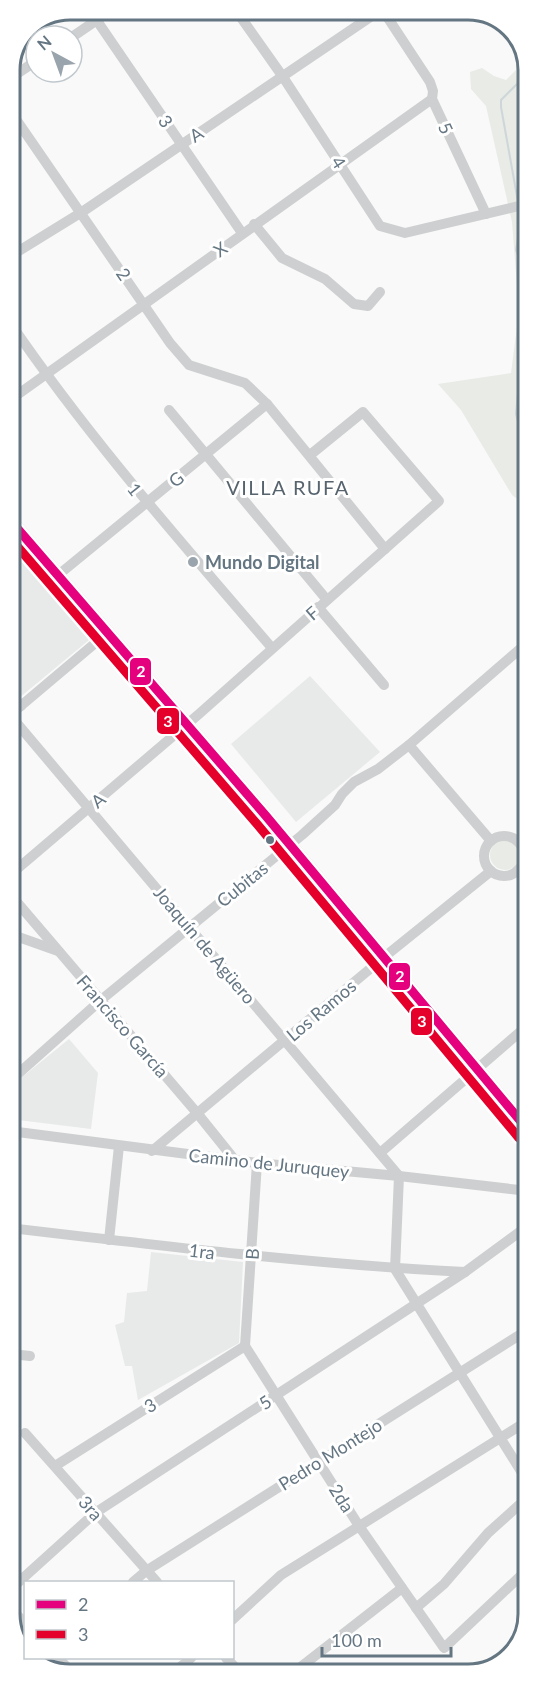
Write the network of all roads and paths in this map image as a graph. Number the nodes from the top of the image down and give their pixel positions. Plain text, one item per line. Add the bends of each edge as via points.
1 (96, 20) joint
2 (243, 20) edge
3 (366, 20) edge
4 (389, 20) edge
5 (84, 28) edge
6 (282, 77) junction
7 (432, 99) junction
8 (20, 125) edge
9 (181, 143) junction
10 (340, 163) junction
11 (518, 206) edge
12 (81, 212) junction
13 (486, 214) junction
14 (254, 224) junction
15 (242, 233) junction
16 (20, 250) edge
17 (380, 292) dead end
18 (144, 304) junction
19 (20, 337) edge
20 (45, 374) junction
21 (20, 392) edge
22 (267, 404) junction
23 (169, 410) dead end
24 (207, 455) junction
25 (310, 455) junction
26 (147, 503) junction
27 (20, 532) edge
28 (385, 549) junction
29 (57, 576) junction
30 (327, 600) junction
31 (318, 607) junction
32 (106, 634) junction
33 (272, 648) junction
34 (518, 651) edge
35 (384, 685) dead end
36 (21, 706) edge
37 (186, 725) junction
38 (20, 727) edge
39 (409, 745) junction
40 (88, 807) junction
41 (518, 840) edge
42 (491, 841) junction
43 (290, 845) junction
44 (20, 866) edge
45 (518, 870) edge
46 (491, 871) junction
47 (20, 906) edge
48 (190, 926) junction
49 (20, 938) edge
50 (59, 952) junction
51 (383, 958) junction
52 (102, 1000) junction
53 (518, 1035) edge
54 (285, 1039) junction
55 (477, 1070) junction
56 (20, 1072) edge
57 (197, 1113) junction
58 (518, 1118) edge
59 (20, 1132) edge
60 (119, 1146) junction
61 (152, 1151) junction
62 (380, 1153) junction
63 (234, 1159) junction
64 (257, 1163) junction
65 (399, 1176) junction
66 (518, 1190) edge
67 (20, 1229) edge
68 (518, 1232) edge
69 (109, 1240) junction
70 (252, 1256) junction
71 (395, 1269) junction
72 (465, 1272) junction
73 (417, 1303) junction
74 (518, 1336) edge
75 (245, 1346) junction
76 (20, 1355) edge
77 (30, 1356) dead end
78 (459, 1372) junction
79 (275, 1395) junction
80 (518, 1427) edge
81 (25, 1433) dead end
82 (500, 1438) junction
83 (319, 1461) junction
84 (55, 1466) junction
85 (518, 1467) edge
86 (518, 1506) edge
87 (95, 1513) junction
88 (360, 1526) junction
89 (146, 1571) junction
90 (518, 1578) edge
91 (20, 1581) edge
92 (135, 1581) edge
93 (156, 1581) edge
94 (402, 1588) junction
95 (416, 1608) junction
96 (234, 1618) edge
97 (306, 1664) edge

1 - 5 street
1 - 9 street, 3
2 - 6 street, 4
3 - 6 street, A
4 - 7 street, 5 via 430,82
6 - 9 street, A
6 - 10 street, 4
7 - 10 street, X
7 - 13 street, 5
8 - 12 street, 2
9 - 12 street, A
9 - 15 street, 3
10 - 13 street, 4 via 380,226 405,233
10 - 14 street, X
11 - 13 street
12 - 16 street, A
12 - 18 street, 2
14 - 15 street, X
14 - 17 street via 282,258 325,279 354,304 368,306
15 - 18 street, X
18 - 20 street, X
18 - 22 street, 2 via 189,365 245,383
19 - 20 street, 1
20 - 21 street, X
20 - 26 street, 1
22 - 24 street, G
22 - 25 street
23 - 24 street
24 - 26 street, G
24 - 30 street
25 - 28 street
25 - 28 street, F via 363,412 439,501
26 - 29 street, G
26 - 33 street, 1
27 - 29 main road
28 - 30 street, F
29 - 32 main road
30 - 31 street, F
31 - 33 street, F
31 - 35 street
32 - 36 street
32 - 37 main road
33 - 37 street, F
34 - 39 street, Cubitas
37 - 40 street, A
37 - 43 main road
38 - 40 street, Joaquín de Agüero
39 - 42 street
39 - 43 street, Cubitas via 354,782 335,805
40 - 44 street, A
40 - 48 street, Joaquín de Agüero
41 - 42 street via 503,836
42 - 46 street via 484,853
43 - 48 street, Cubitas
43 - 51 main road
45 - 46 street via 502,876
46 - 51 street, Los Ramos
47 - 50 street, Francisco García
48 - 52 street, Cubitas
48 - 54 street, Joaquín de Agüero
49 - 50 street
50 - 52 street, Francisco García
51 - 54 street, Los Ramos
51 - 55 main road
52 - 56 street, Cubitas
52 - 57 street, Francisco García
53 - 55 street
54 - 57 street, Los Ramos
54 - 62 street, Joaquín de Agüero
55 - 58 main road
55 - 62 street
57 - 61 street, Los Ramos
57 - 63 street, Francisco García
59 - 60 street, Camino de Juruquey
60 - 61 street, Camino de Juruquey
60 - 69 street
61 - 63 street, Camino de Juruquey
62 - 65 street, Joaquín de Agüero
63 - 64 street, Camino de Juruquey
64 - 65 street, Camino de Juruquey
64 - 70 street, B
65 - 66 street, Camino de Juruquey
65 - 71 street
67 - 69 street, 1ra
68 - 72 street, 5
69 - 70 street, 1ra
70 - 71 street, 1ra
70 - 75 street, B
71 - 72 street, 1ra
71 - 73 street
72 - 73 street, 5
73 - 78 street
73 - 79 street, 5
74 - 78 street, Pedro Montejo
75 - 79 street, 2da
75 - 84 street, 3
76 - 77 street
78 - 82 street
78 - 83 street, Pedro Montejo
79 - 83 street, 2da
79 - 87 street, 5
80 - 82 street
81 - 84 street, 3ra
82 - 85 street
82 - 88 street
83 - 88 street, 2da
83 - 89 street, Pedro Montejo
84 - 87 street, 3ra
86 - 95 street
87 - 89 street, 3ra
87 - 91 street, 5
88 - 94 street, 2da
88 - 96 street via 281,1575
89 - 92 street, Pedro Montejo
89 - 93 street, 3ra
90 - 95 street, 2da via 444,1648
94 - 95 street, 2da
94 - 97 street

